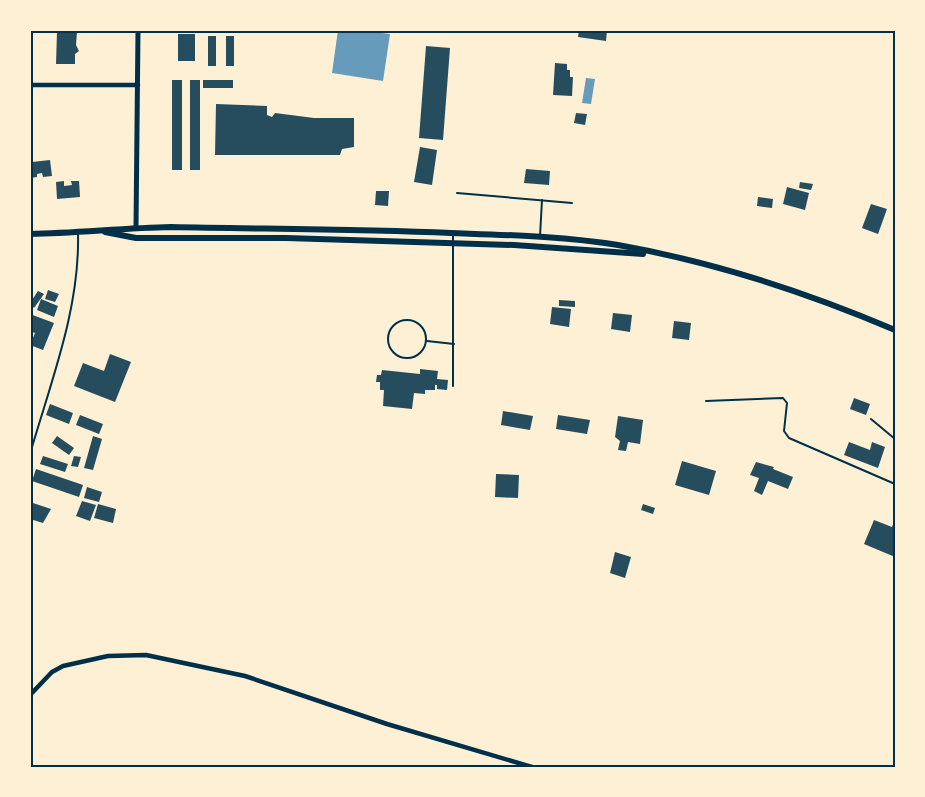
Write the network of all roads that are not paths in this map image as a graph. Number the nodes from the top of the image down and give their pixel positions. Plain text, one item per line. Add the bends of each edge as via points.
1 (138, 30) edge
2 (30, 85) edge
3 (138, 85) junction
4 (458, 193) dead end
5 (542, 200) junction
6 (572, 203) dead end
7 (136, 227) junction
8 (100, 231) junction
9 (78, 233) junction
10 (453, 233) junction
11 (30, 234) edge
12 (540, 236) junction
13 (453, 244) junction
14 (664, 256) junction
15 (895, 330) edge
16 (426, 341) junction
17 (454, 344) junction
18 (453, 386) dead end
19 (706, 401) dead end
20 (871, 419) dead end
21 (895, 439) edge
22 (30, 454) edge
23 (895, 484) edge
24 (30, 695) edge
25 (532, 767) edge

1 - 3 street
2 - 3 street
3 - 7 street
4 - 5 lane
5 - 6 lane
5 - 12 lane
7 - 8 main road
7 - 10 main road
8 - 9 main road
8 - 13 main road via 136,238
9 - 11 main road
9 - 22 lane via 72,309
10 - 12 main road
10 - 13 lane
12 - 14 main road via 619,245
13 - 14 main road
13 - 17 lane
14 - 15 main road via 776,284
16 - 16 lane via 424,330 411,320 404,320 389,331 388,341 396,354 407,358 419,353
16 - 17 lane
17 - 18 lane
19 - 23 lane via 783,398 787,403 784,431 789,438
20 - 21 lane
24 - 25 street via 63,666 108,656 146,656 245,676

